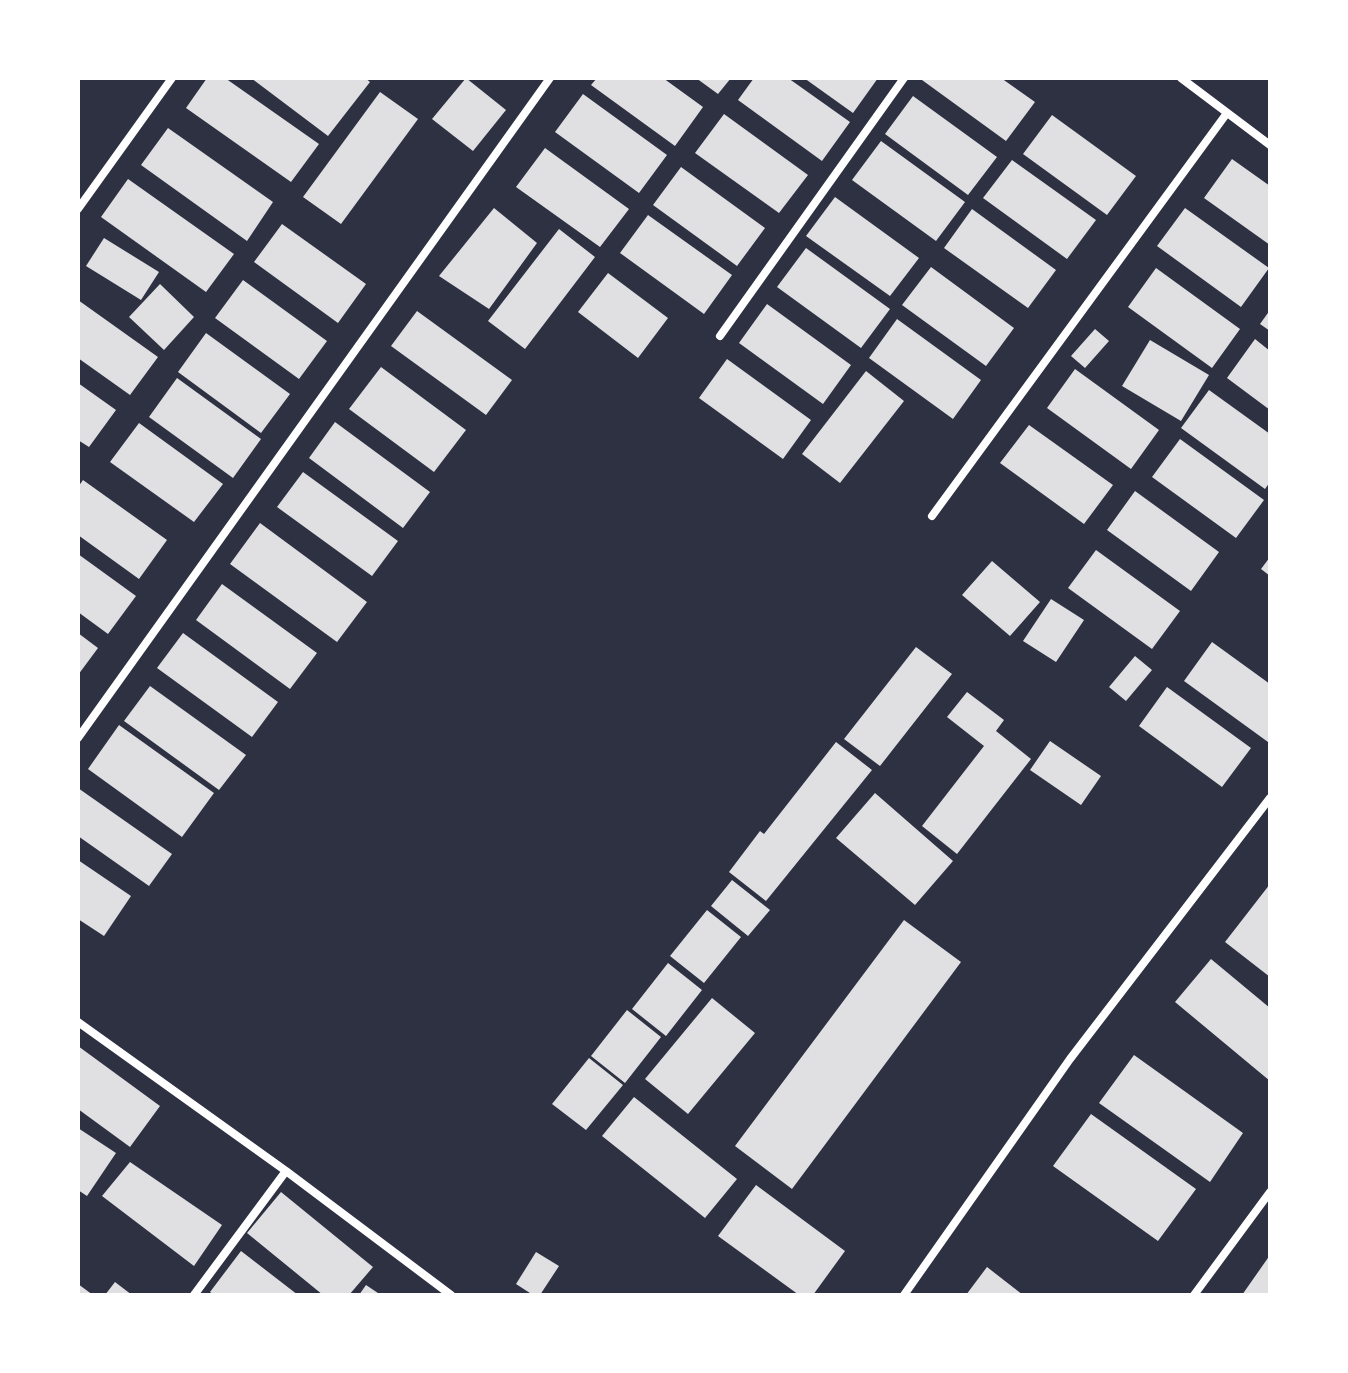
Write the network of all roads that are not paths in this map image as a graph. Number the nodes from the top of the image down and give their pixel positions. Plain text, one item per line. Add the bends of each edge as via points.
1 (172, 78) edge
2 (550, 78) edge
3 (904, 78) edge
4 (1181, 78) edge
5 (1227, 113) junction
6 (1270, 145) edge
7 (78, 209) edge
8 (720, 336) dead end
9 (932, 516) dead end
10 (78, 738) edge
11 (1270, 798) edge
12 (78, 1022) edge
13 (286, 1171) junction
14 (1270, 1192) edge
15 (194, 1295) edge
16 (451, 1295) edge
17 (904, 1295) edge
18 (1194, 1295) edge

1 - 7 street
2 - 10 street
3 - 8 street
4 - 5 street
5 - 6 street
5 - 9 street
11 - 17 street via 1070,1059
12 - 13 street
13 - 15 street
13 - 16 street
14 - 18 street

